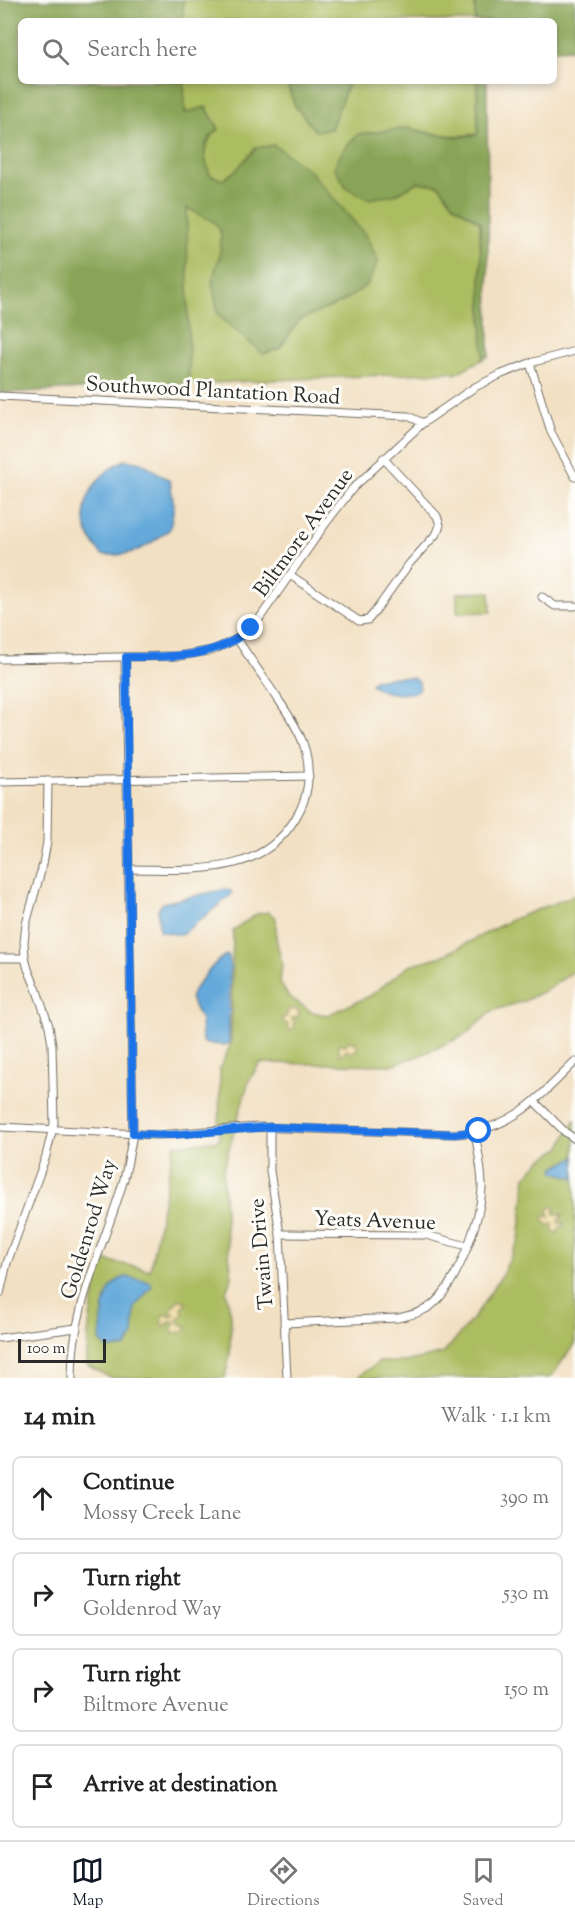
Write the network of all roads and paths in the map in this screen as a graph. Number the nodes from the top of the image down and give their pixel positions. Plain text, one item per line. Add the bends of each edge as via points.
1 (575, 351) edge
2 (530, 363) junction
3 (0, 396) edge
4 (423, 423) junction
5 (383, 458) junction
6 (575, 477) edge
7 (290, 575) junction
8 (542, 597) dead end
9 (575, 606) edge
10 (237, 639) junction
11 (126, 657) junction
12 (0, 659) edge
13 (309, 776) junction
14 (128, 780) junction
15 (48, 781) junction
16 (0, 782) edge
17 (129, 869) junction
18 (0, 958) edge
19 (25, 958) junction
20 (575, 1062) edge
21 (535, 1102) junction
22 (0, 1127) edge
23 (270, 1127) junction
24 (53, 1130) junction
25 (475, 1133) junction
26 (133, 1134) junction
27 (575, 1139) edge
28 (280, 1234) junction
29 (467, 1246) junction
30 (0, 1294) edge
31 (284, 1323) junction
32 (76, 1328) junction
33 (0, 1335) edge
34 (72, 1378) edge
35 (286, 1378) edge

1 - 2 street, Biltmore Avenue
2 - 4 street, Biltmore Avenue via 475,387
2 - 6 street via 551,432
3 - 4 street, Southwood Plantation Road via 408,416
4 - 5 street, Biltmore Avenue
5 - 7 street, Biltmore Avenue via 338,506
5 - 7 street via 437,516 440,525 374,613 368,620 359,621
7 - 10 street, Biltmore Avenue via 257,622
8 - 9 street via 555,606
10 - 11 street, Biltmore Avenue via 193,655
10 - 13 street via 300,734
11 - 12 street, Biltmore Avenue
11 - 14 street, Goldenrod Way
13 - 14 street
13 - 17 street via 296,818 283,836 262,853 225,867
14 - 15 street
14 - 17 street, Goldenrod Way
15 - 16 street
15 - 19 street via 47,842 26,924
17 - 26 street, Goldenrod Way
18 - 19 street
19 - 24 street via 49,1026
20 - 21 street
21 - 25 street via 509,1120
21 - 27 street
22 - 24 street
23 - 25 street
23 - 26 street
23 - 28 street, Twain Drive via 270,1171
24 - 26 street
24 - 30 street
25 - 29 street via 481,1193
26 - 32 street, Goldenrod Way via 123,1180
28 - 29 street, Yeats Avenue via 426,1235
28 - 31 street, Twain Drive
29 - 31 street via 444,1291 434,1304 415,1314
31 - 35 street, Twain Drive
32 - 33 street
32 - 34 street, Goldenrod Way

